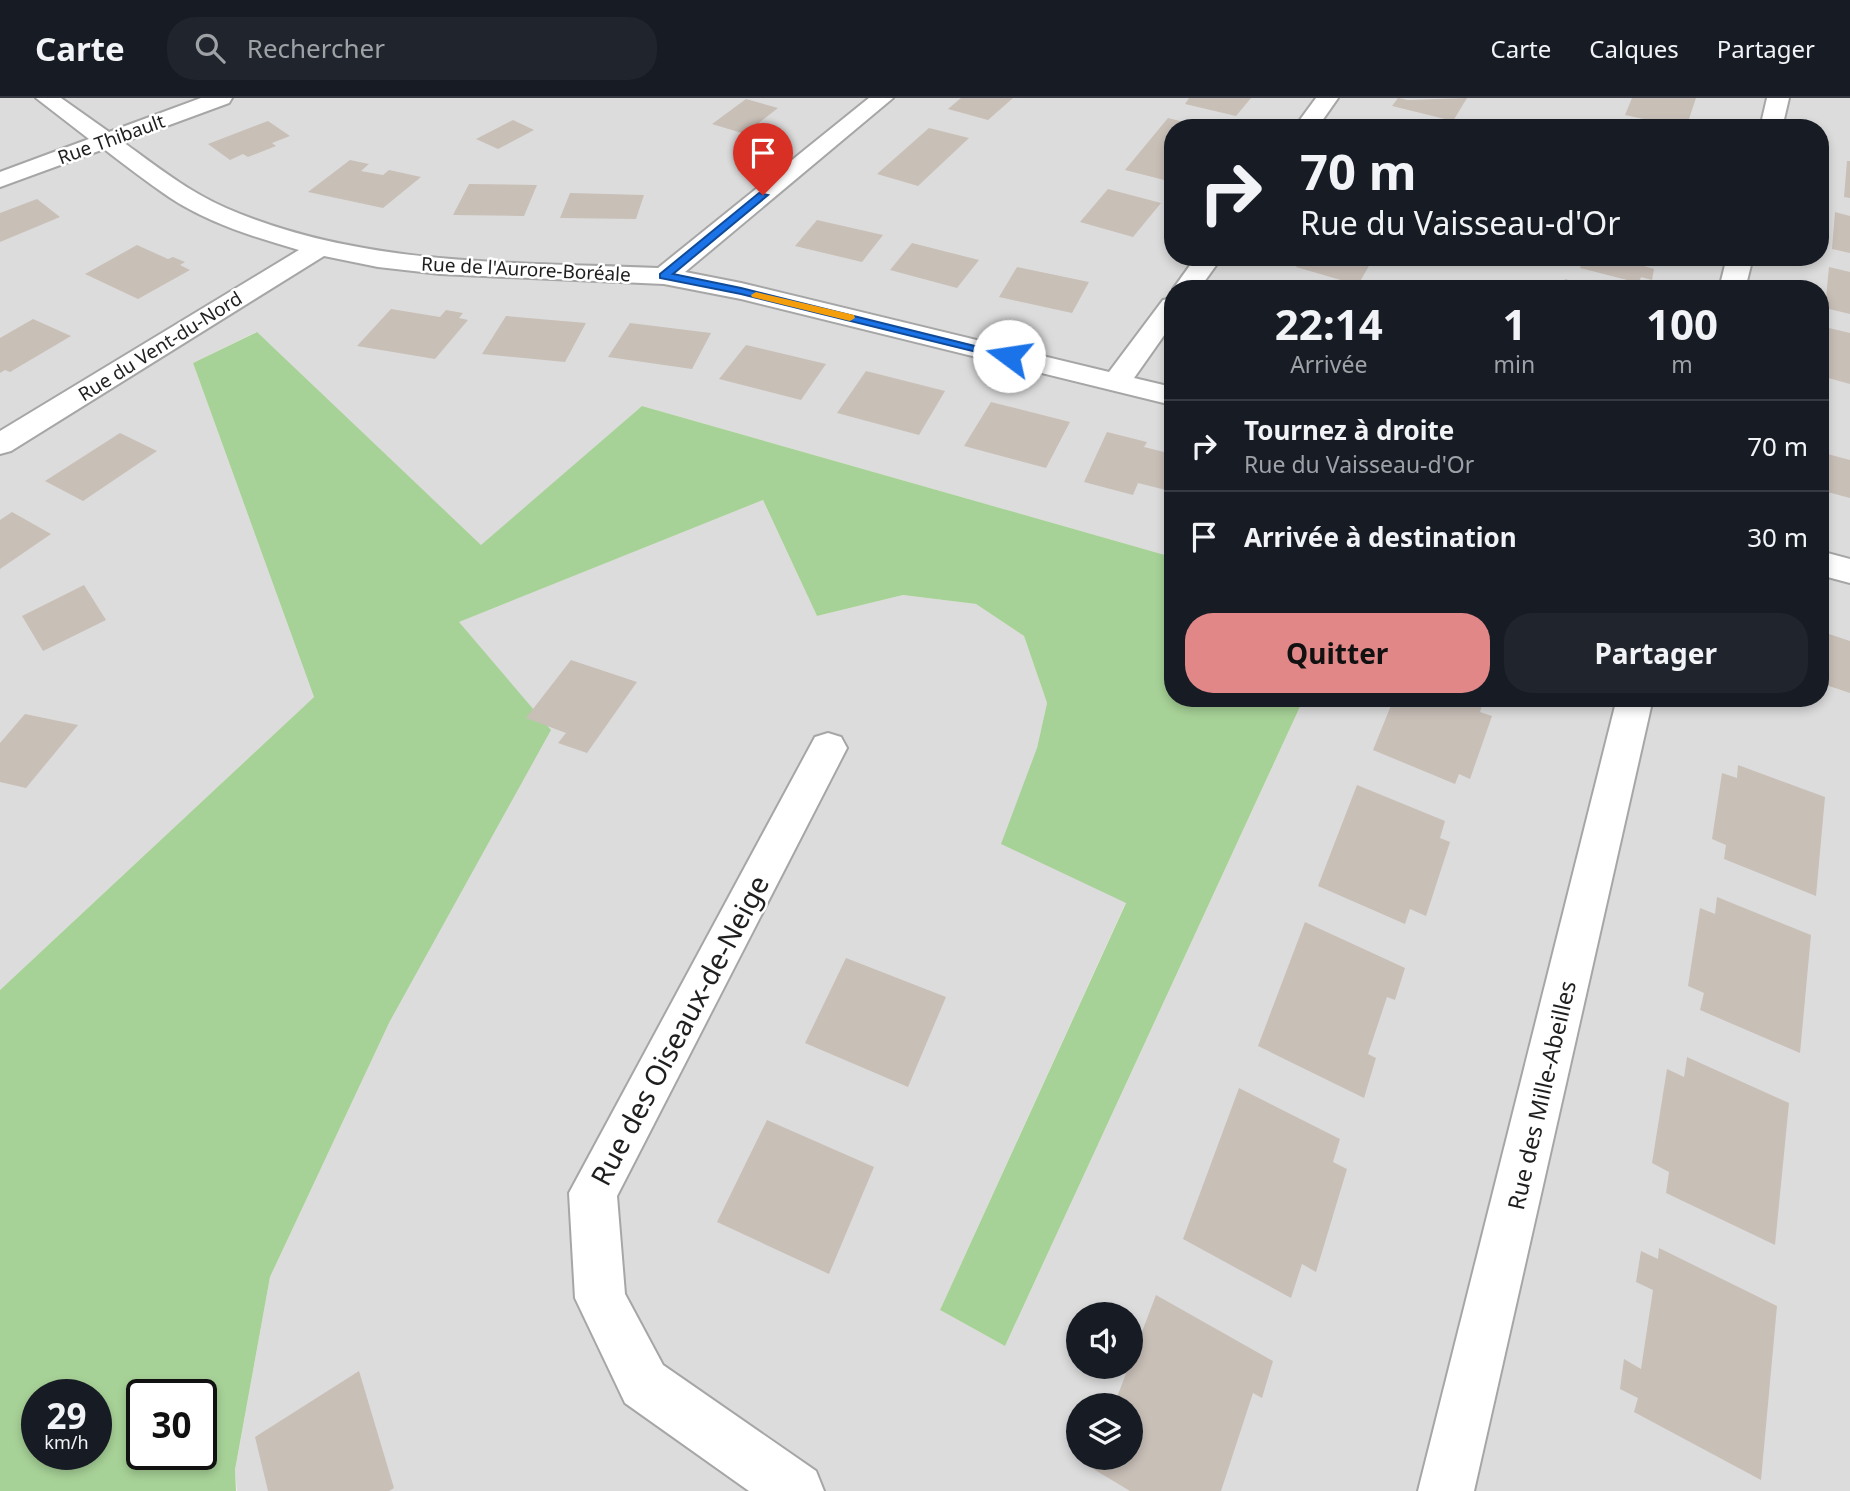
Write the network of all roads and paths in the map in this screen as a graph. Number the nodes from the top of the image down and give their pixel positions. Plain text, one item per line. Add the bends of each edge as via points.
1 (47, 98) edge
2 (221, 98) edge
3 (882, 98) edge
4 (1327, 98) edge
5 (1778, 98) edge
6 (1312, 119) edge
7 (1773, 119) edge
8 (104, 142) junction
9 (0, 180) edge
10 (320, 248) junction
11 (664, 276) junction
12 (1164, 317) edge
13 (1116, 382) junction
14 (1164, 394) edge
15 (0, 444) edge
16 (1829, 565) edge
17 (1850, 571) edge
18 (1633, 707) edge
19 (828, 748) dead end
20 (796, 1491) edge
21 (1446, 1491) edge

1 - 8 street, Rue de l'Aurore-Boréale
2 - 8 street, Rue Thibault
3 - 11 street
4 - 6 street
5 - 7 street
8 - 9 street, Rue Thibault
8 - 10 street, Rue de l'Aurore-Boréale via 216,213
10 - 11 street, Rue de l'Aurore-Boréale via 440,266
10 - 15 street, Rue du Vent-du-Nord
11 - 13 street, Rue de l'Aurore-Boréale
12 - 13 street
13 - 14 street, Rue de l'Aurore-Boréale
16 - 17 street
18 - 21 street, Rue des Mille-Abeilles
19 - 20 street, Rue des Oiseaux-de-Neige via 593,1193 600,1297 644,1384

